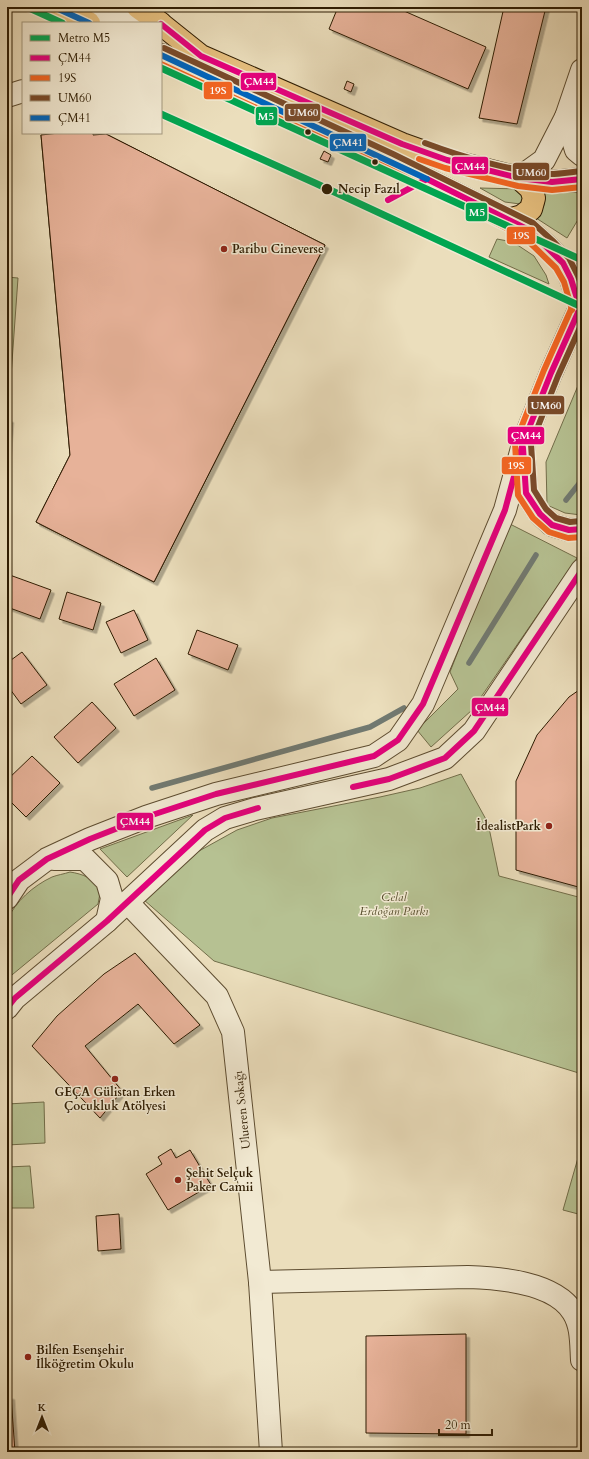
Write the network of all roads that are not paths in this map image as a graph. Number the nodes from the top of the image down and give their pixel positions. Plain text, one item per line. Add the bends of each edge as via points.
1 (54, 7) edge
2 (138, 7) edge
3 (87, 22) edge
4 (96, 22) edge
5 (127, 22) edge
6 (157, 22) edge
7 (162, 26) edge
8 (162, 36) edge
9 (162, 55) edge
10 (201, 56) junction
11 (582, 70) edge
12 (22, 91) edge
13 (7, 96) edge
14 (566, 117) junction
15 (582, 155) edge
16 (519, 178) junction
17 (582, 179) edge
18 (508, 220) junction
19 (581, 301) edge
20 (523, 443) junction
21 (582, 529) edge
22 (582, 570) edge
23 (47, 859) junction
24 (7, 898) edge
25 (127, 902) junction
26 (107, 921) junction
27 (10, 1002) edge
28 (260, 1282) junction
29 (582, 1360) edge
30 (271, 1452) edge

1 - 3 main road
2 - 6 main road
4 - 5 street via 110,16
7 - 10 main road
8 - 10 street
9 - 18 main road via 390,161
10 - 16 main road via 402,144 447,160
11 - 14 street
12 - 13 street
14 - 15 street via 576,150
14 - 16 street via 544,160
16 - 17 main road via 552,182
16 - 18 main road via 531,189 534,198 531,209 522,216
18 - 19 main road via 529,230 549,248 563,264
19 - 20 main road
20 - 21 main road via 526,492 552,526 569,530
20 - 23 street via 505,510 423,704 398,740 374,756 216,794 139,820
22 - 25 street via 474,731 445,758 389,779 225,818 205,830
23 - 24 street via 19,880
23 - 26 street via 85,859 107,881 112,898
25 - 26 street
25 - 28 street, Ulueren Sokağı via 217,996 233,1032
26 - 27 street
28 - 29 street via 468,1276 494,1277 519,1282 549,1292 565,1302 579,1325
28 - 30 street, Ulueren Sokağı

